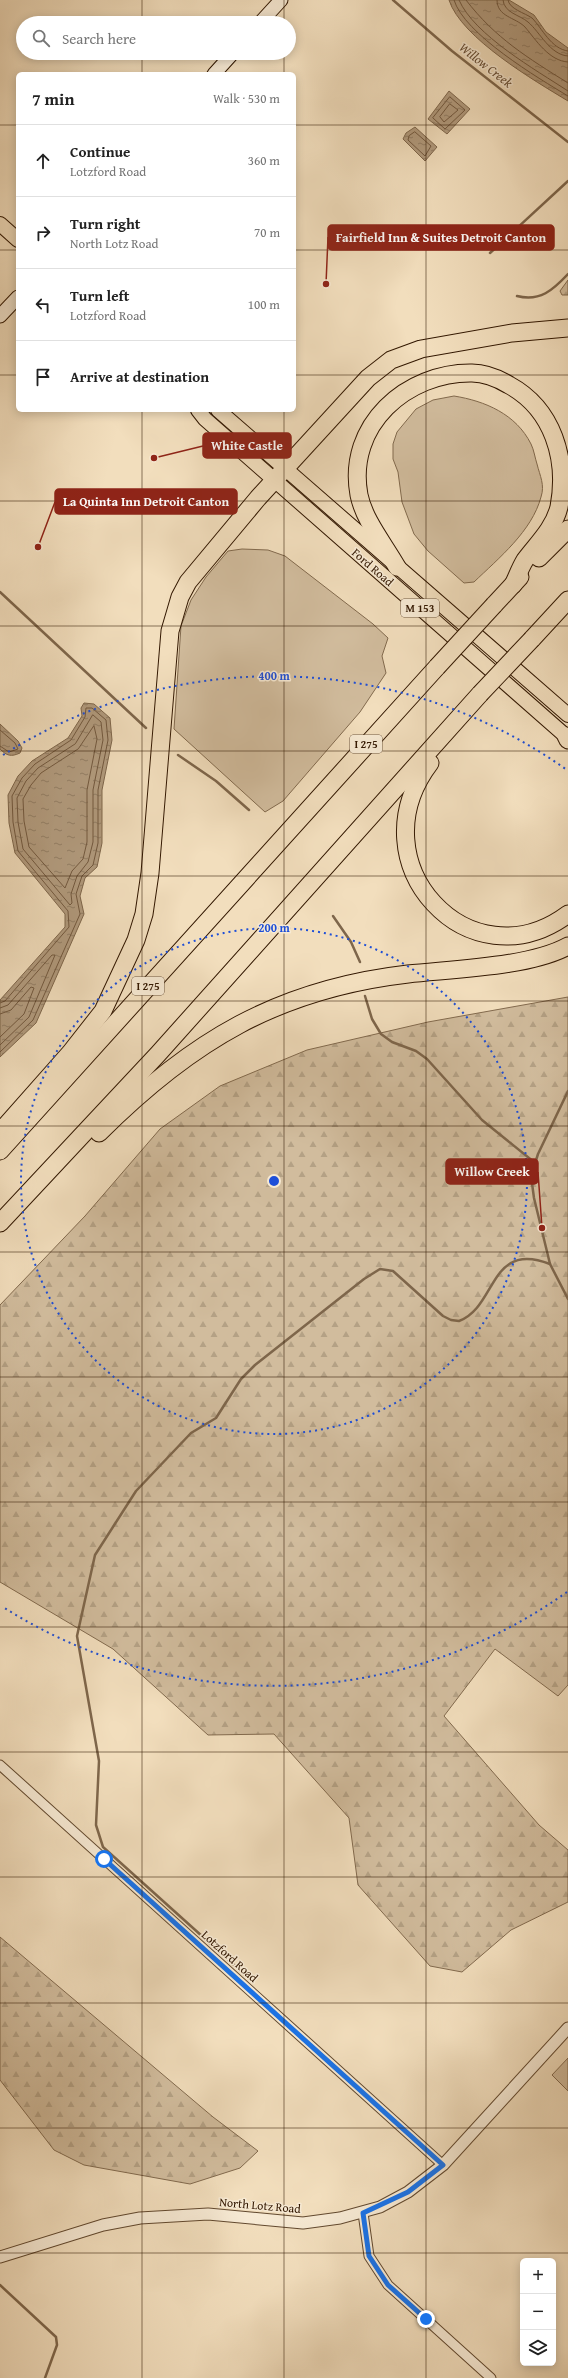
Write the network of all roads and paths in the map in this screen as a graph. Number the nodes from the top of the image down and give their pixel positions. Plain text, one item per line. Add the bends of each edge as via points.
1 (281, 0) edge
2 (266, 16) edge
3 (227, 60) edge
4 (216, 72) edge
5 (0, 224) edge
6 (16, 238) edge
7 (16, 299) edge
8 (0, 316) edge
9 (568, 328) edge
10 (200, 412) edge
11 (220, 412) edge
12 (286, 469) junction
13 (274, 481) junction
14 (568, 529) edge
15 (397, 567) junction
16 (513, 585) junction
17 (568, 600) edge
18 (475, 701) junction
19 (568, 715) edge
20 (567, 738) edge
21 (568, 914) edge
22 (568, 946) edge
23 (0, 1132) edge
24 (0, 1151) edge
25 (22, 1198) junction
26 (0, 1223) edge
27 (0, 1765) edge
28 (568, 2028) edge
29 (443, 2165) junction
30 (363, 2213) junction
31 (0, 2257) edge
32 (491, 2378) edge

1 - 2 main road
3 - 4 main road
5 - 6 main road
7 - 8 main road
9 - 12 highway via 512,333 421,349 402,355 382,366 368,378
10 - 13 main road, Ford Road / M 153
11 - 12 main road, Ford Road / M 153
12 - 13 highway
12 - 15 main road, Ford Road / M 153
13 - 20 main road, Ford Road / M 153
13 - 23 highway via 198,567 174,614 170,631 148,892 136,940 103,1011 70,1054
14 - 16 highway, I 275
15 - 16 highway via 364,510 359,494 359,461 371,426 397,396 413,386 448,374 474,373 503,382 534,403 554,431 562,456 559,508 544,536 524,562
15 - 19 main road, Ford Road / M 153
16 - 24 highway, I 275, bridge
17 - 18 highway, bridge
18 - 21 highway via 462,726 422,775 411,796 405,825 406,848 411,869 435,905 448,916 475,930 491,934 520,934 549,925
18 - 25 highway via 158,1054
22 - 25 highway via 542,956 515,961 361,980 328,988 264,1011 208,1041 172,1067 120,1112 50,1183
25 - 26 highway
27 - 29 street, Lotzford Road
28 - 29 street, North Lotz Road
29 - 30 street, North Lotz Road via 408,2192
30 - 31 street, North Lotz Road via 303,2222 213,2214 140,2218 103,2225
30 - 32 street via 369,2256 388,2285

